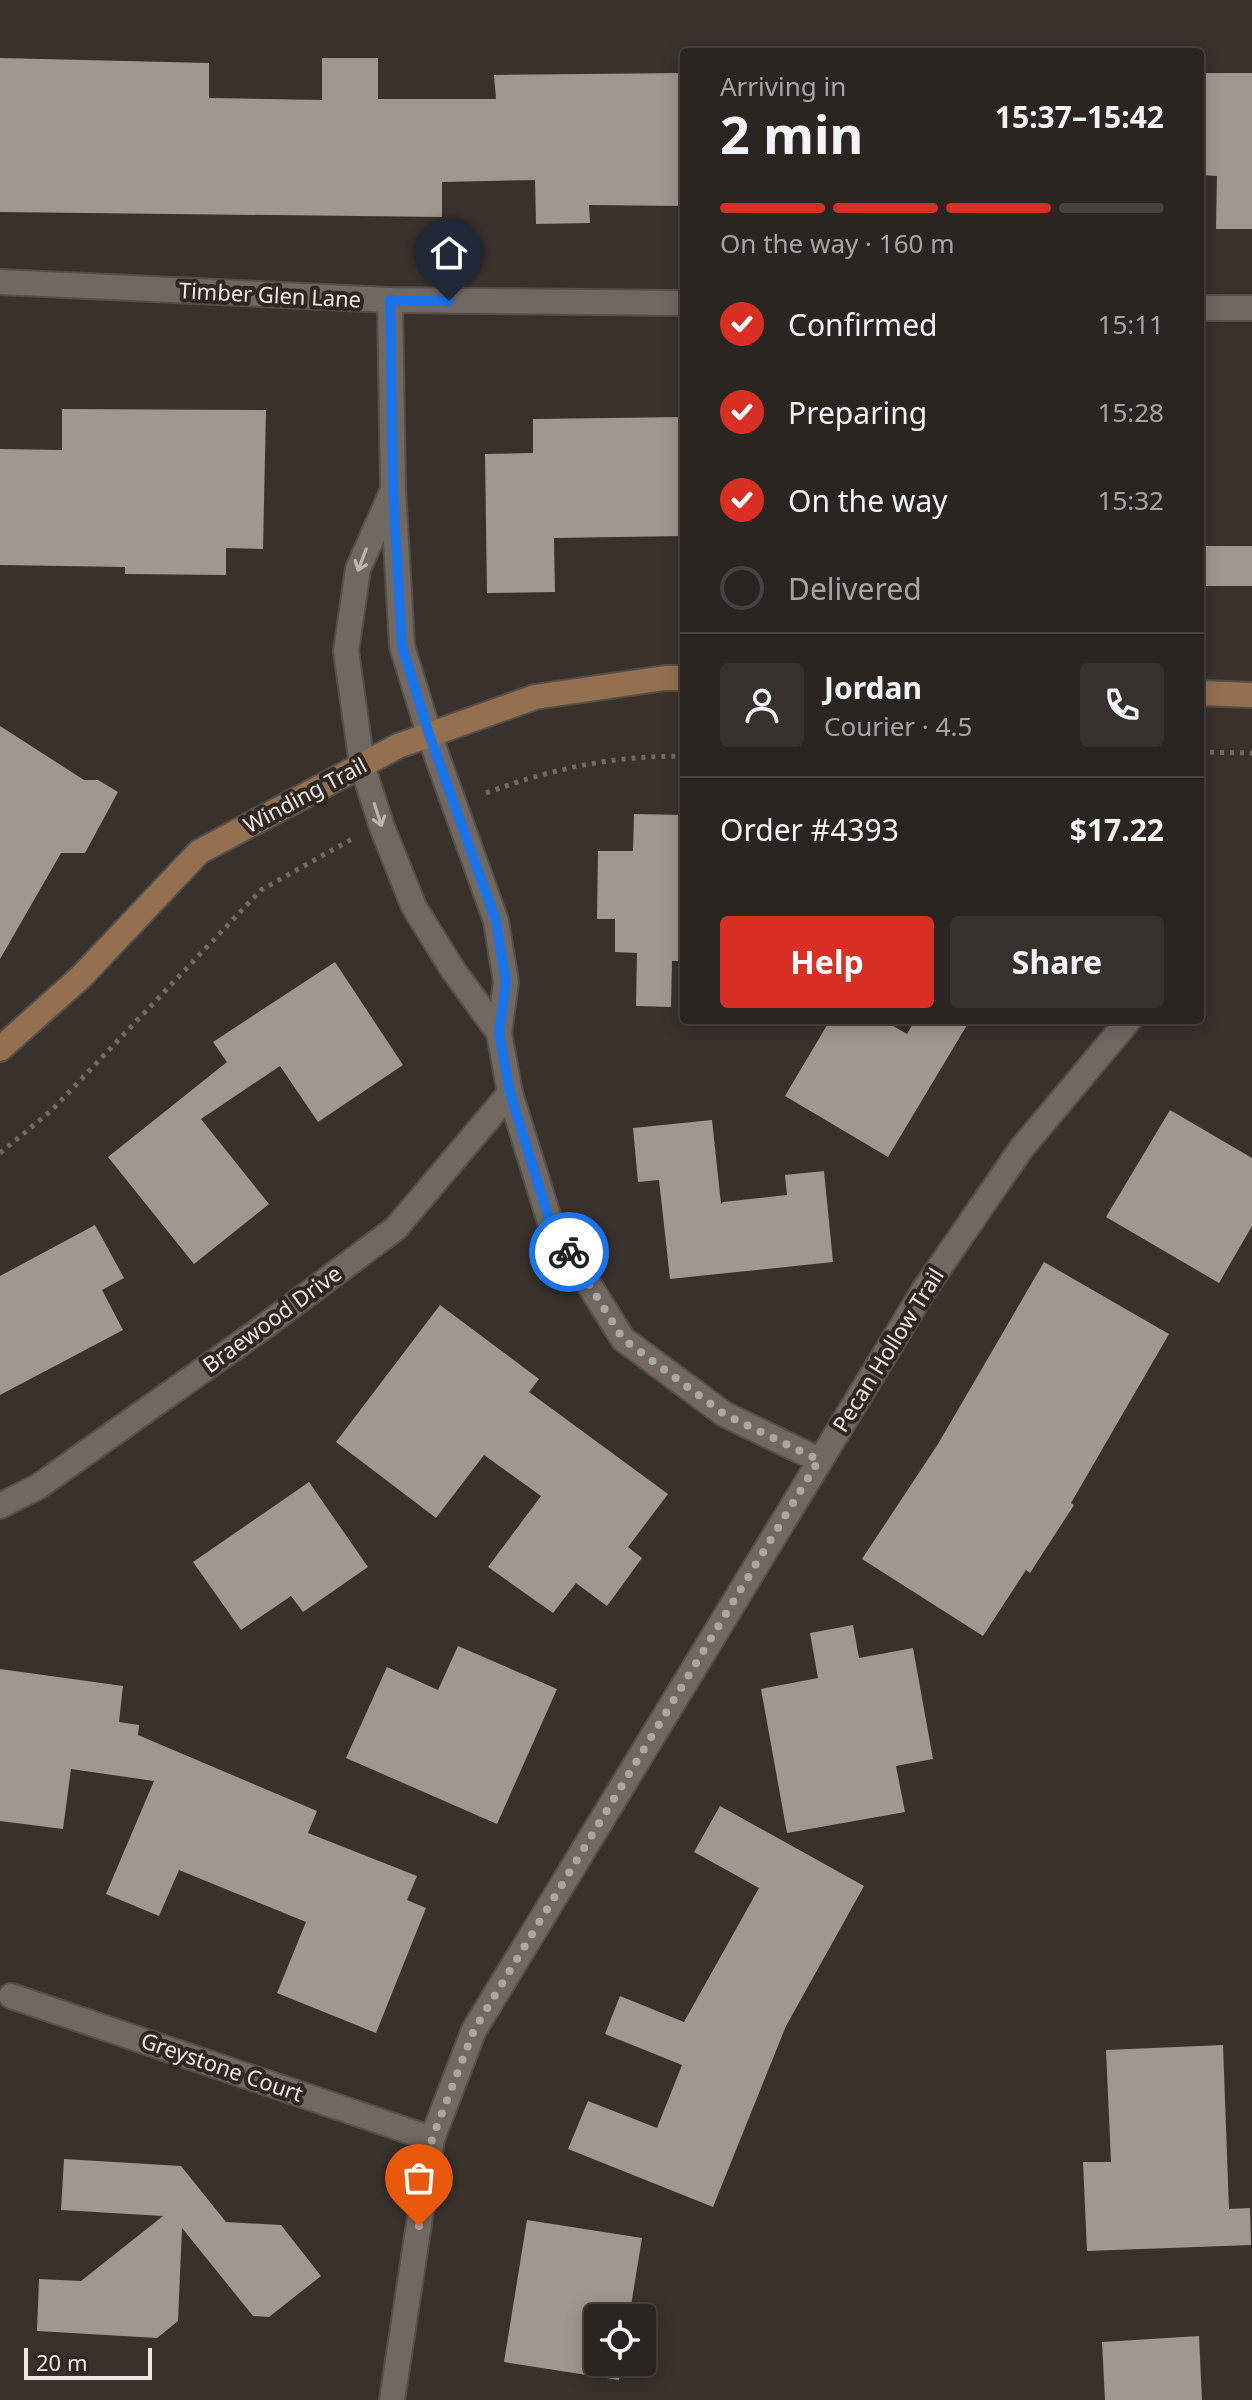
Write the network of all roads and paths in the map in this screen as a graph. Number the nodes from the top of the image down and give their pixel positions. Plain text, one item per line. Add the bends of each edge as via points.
1 (0, 282) edge
2 (390, 300) junction
3 (680, 303) edge
4 (1204, 308) edge
5 (1252, 308) edge
6 (393, 489) junction
7 (680, 678) edge
8 (1204, 693) edge
9 (1252, 695) edge
10 (429, 734) junction
11 (1204, 752) edge
12 (1252, 753) edge
13 (680, 756) edge
14 (362, 765) junction
15 (455, 804) junction
16 (382, 827) junction
17 (1126, 1024) edge
18 (499, 1033) junction
19 (0, 1049) edge
20 (510, 1093) junction
21 (0, 1153) edge
22 (819, 1460) junction
23 (0, 1506) edge
24 (11, 1996) dead end
25 (432, 2139) junction
26 (392, 2400) edge

1 - 2 street, Timber Glen Lane
2 - 3 street, Timber Glen Lane
2 - 6 street
4 - 5 street
6 - 10 street via 402,646
6 -> 14 street via 358,569 346,651
7 - 10 street, Winding Trail via 535,697
8 - 9 street
10 - 14 street, Winding Trail
10 - 15 street
11 - 12 path
13 - 15 path via 636,756 544,772
14 -> 16 street
14 - 19 street, Winding Trail via 199,852 81,977
15 - 18 street via 496,921 506,982
16 - 18 street via 414,907
16 - 21 path via 342,843 261,890 52,1110
17 - 22 street, Pecan Hollow Trail via 1021,1149 924,1290
18 - 20 street
20 - 22 street via 550,1222 623,1339 724,1414
20 - 23 street, Braewood Drive via 396,1228 39,1486
22 - 25 street, Pecan Hollow Trail via 474,2030
24 - 25 street, Greystone Court
25 - 26 street, Pecan Hollow Trail

